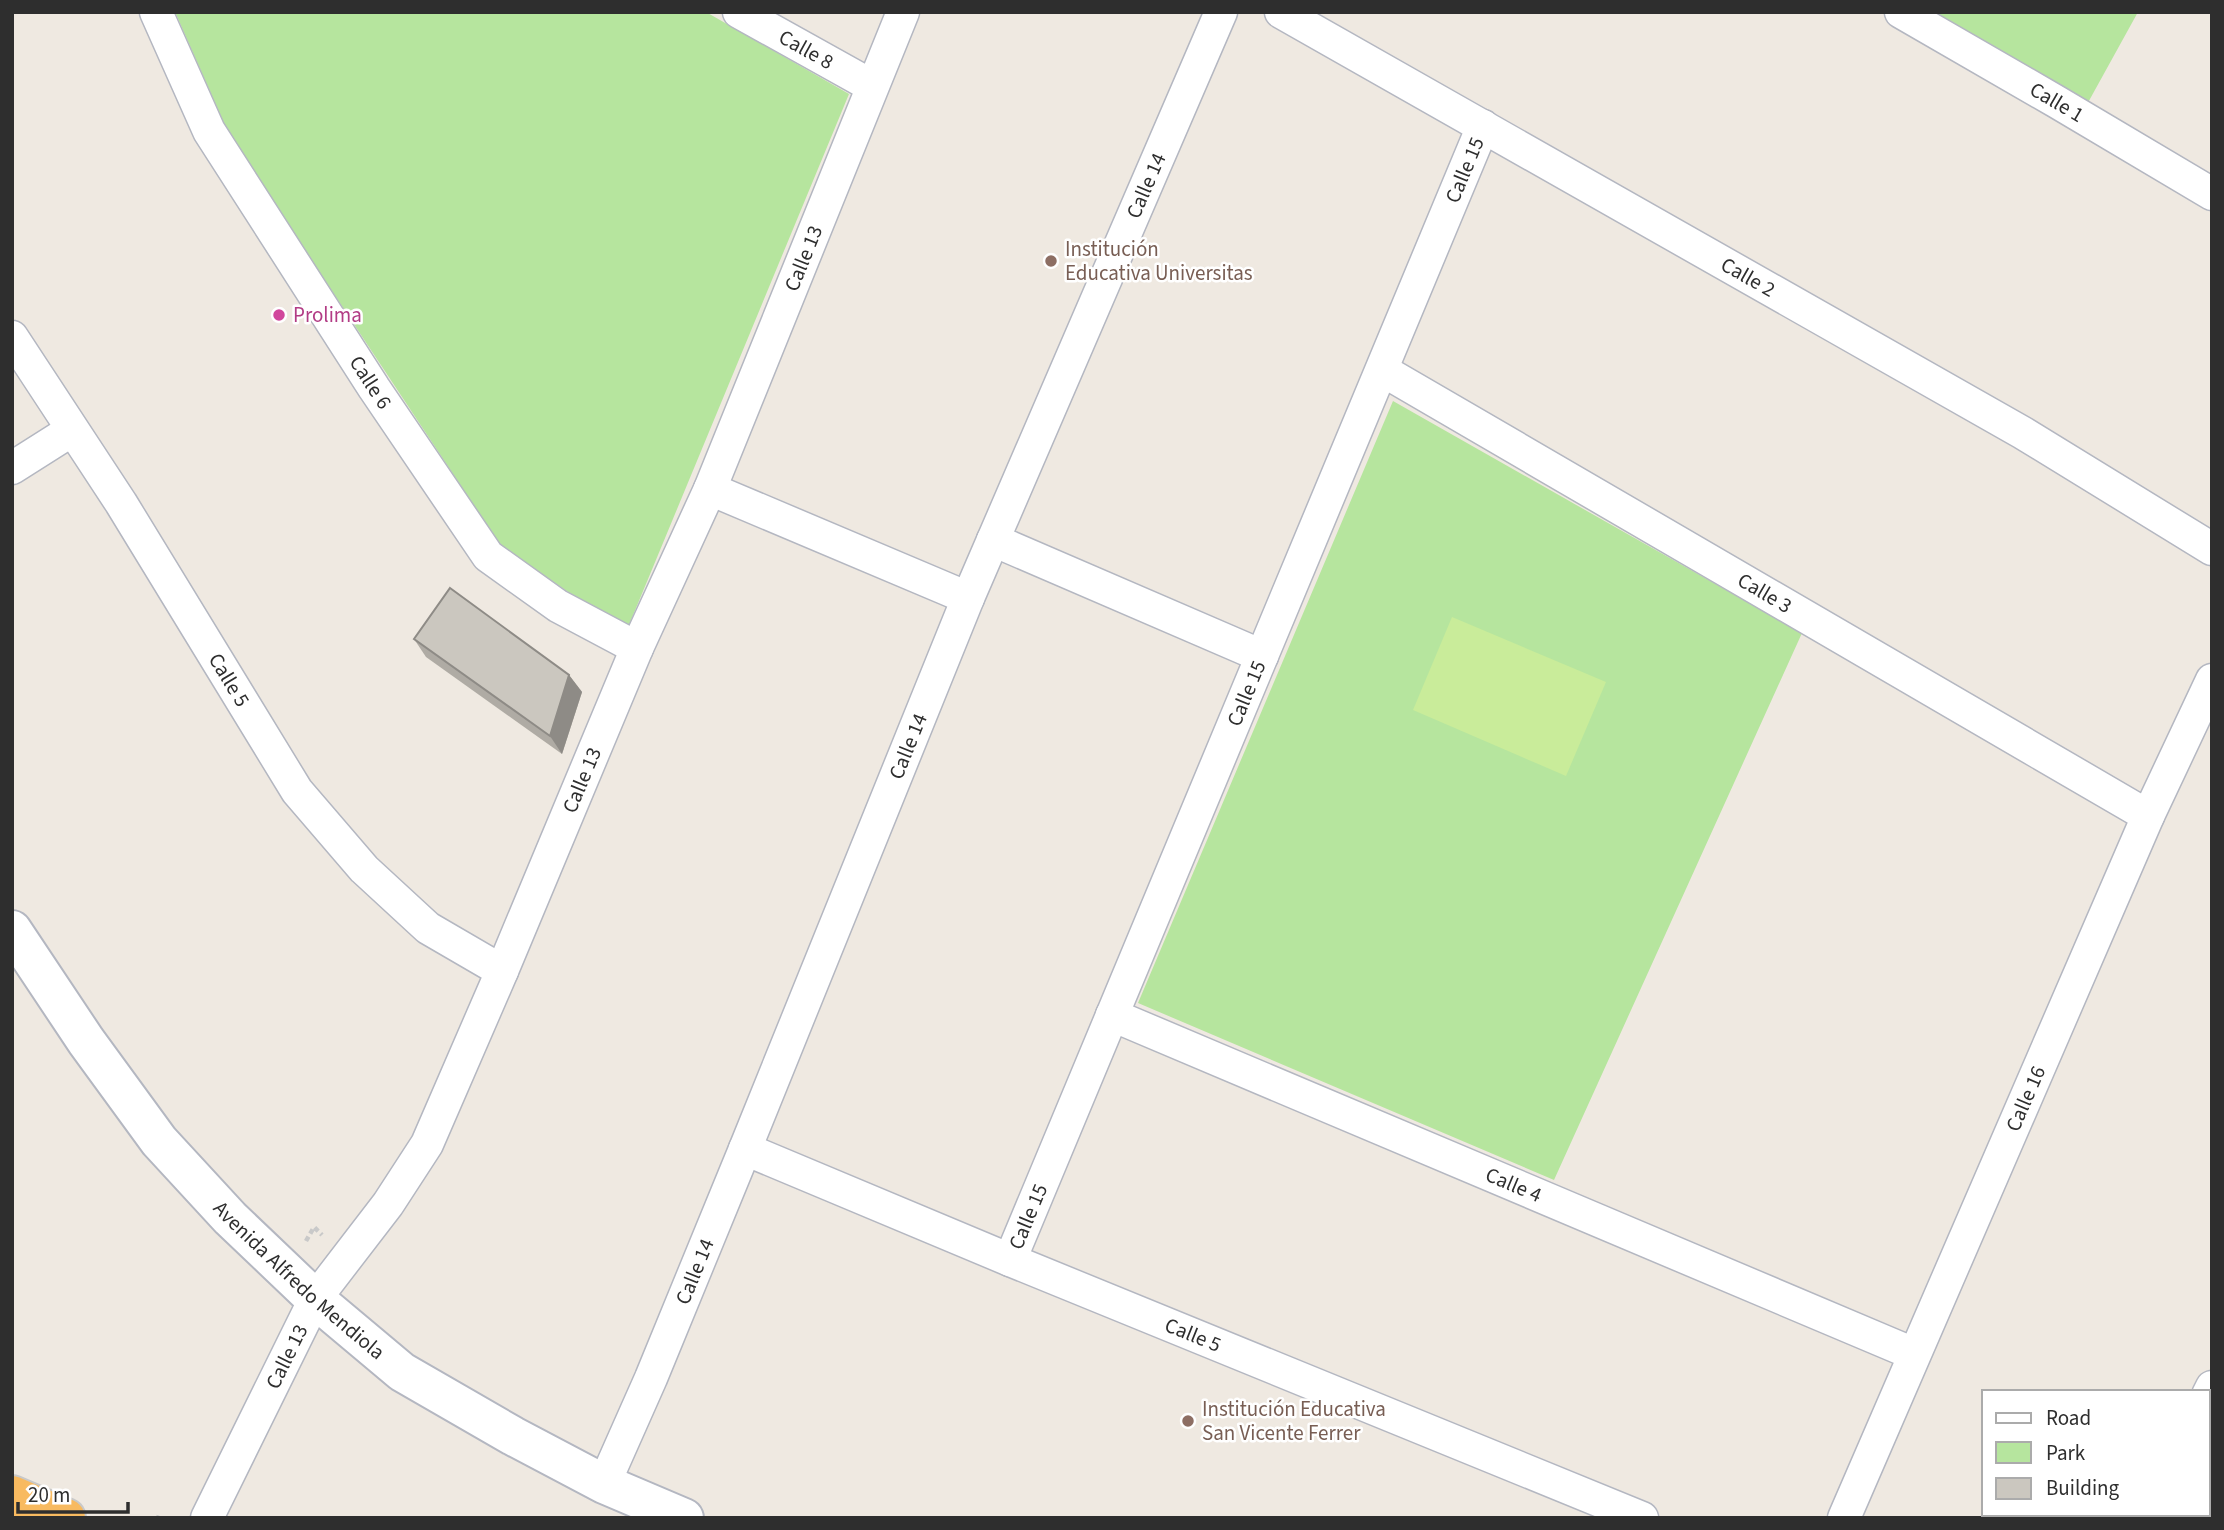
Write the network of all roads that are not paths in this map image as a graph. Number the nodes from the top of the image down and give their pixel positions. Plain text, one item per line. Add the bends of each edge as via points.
1 (156, 12) edge
2 (739, 12) edge
3 (902, 12) edge
4 (1221, 12) edge
5 (1281, 12) edge
6 (1901, 12) edge
7 (872, 86) junction
8 (1483, 126) junction
9 (2212, 194) edge
10 (12, 337) edge
11 (1382, 370) junction
12 (72, 430) junction
13 (12, 468) edge
14 (710, 489) junction
15 (993, 540) junction
16 (2212, 549) edge
17 (968, 598) junction
18 (637, 648) junction
19 (1262, 656) junction
20 (2212, 680) edge
21 (2148, 816) junction
22 (12, 930) edge
23 (502, 971) junction
24 (1112, 1015) junction
25 (745, 1149) junction
26 (1010, 1260) junction
27 (316, 1299) junction
28 (1914, 1353) junction
29 (604, 1484) junction
30 (12, 1495) edge
31 (66, 1518) edge
32 (207, 1518) edge
33 (684, 1518) edge
34 (1642, 1518) edge
35 (1844, 1518) edge

1 - 18 street, Calle 6 via 209,131 488,556 558,606
2 - 7 street, Calle 8
3 - 7 street, Calle 13
4 - 15 street, Calle 14
5 - 8 street, Calle 2
6 - 9 street, Calle 1
7 - 14 street, Calle 13
8 - 11 street, Calle 15
8 - 16 street, Calle 2 via 2023,433
10 - 12 street, Calle 5
11 - 19 street, Calle 15
11 - 21 street, Calle 3
12 - 13 street
12 - 23 street, Calle 5 via 297,791 364,869 428,928
14 - 17 street
14 - 18 street, Calle 13
15 - 17 street, Calle 14
15 - 19 street
17 - 25 street, Calle 14
18 - 23 street, Calle 13
19 - 24 street, Calle 15
20 - 21 street, Calle 16
21 - 28 street, Calle 16
22 - 27 street, Avenida Alfredo Mendiola via 159,1141 229,1218
23 - 27 street, Calle 13 via 427,1144
24 - 26 street, Calle 15
24 - 28 street, Calle 4
25 - 26 street, Calle 5
25 - 29 street, Calle 14
26 - 34 street, Calle 5
27 - 29 street, Avenida Alfredo Mendiola via 402,1372
27 - 32 street, Calle 13
28 - 35 street, Calle 16
29 - 33 street, Avenida Alfredo Mendiola
30 - 31 highway

